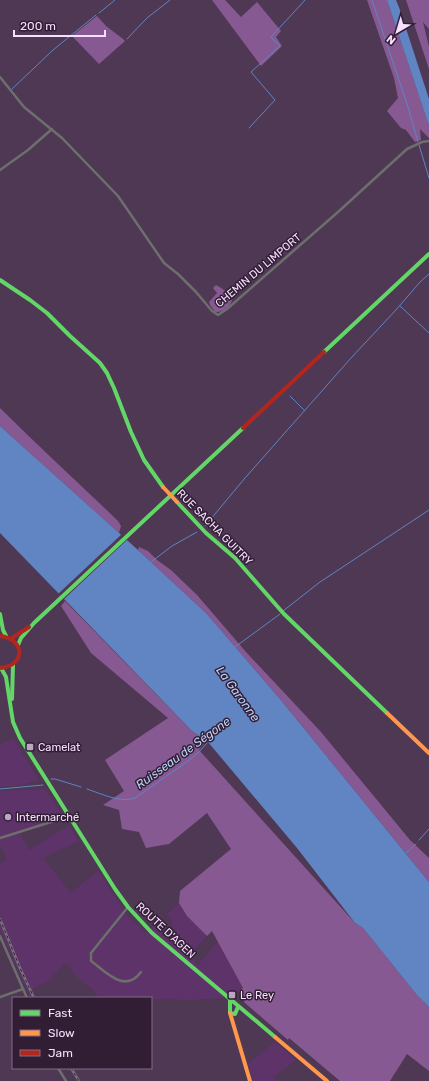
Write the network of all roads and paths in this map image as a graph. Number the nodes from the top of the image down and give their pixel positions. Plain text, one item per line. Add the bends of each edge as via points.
1 (0, 77) edge
2 (52, 129) junction
3 (429, 141) edge
4 (0, 170) edge
5 (429, 254) edge
6 (0, 280) edge
7 (0, 614) edge
8 (36, 621) junction
9 (0, 636) edge
10 (6, 636) junction
11 (12, 638) junction
12 (18, 645) junction
13 (13, 665) junction
14 (0, 668) edge
15 (12, 714) junction
16 (429, 753) edge
17 (67, 813) junction
18 (0, 838) edge
19 (128, 907) junction
20 (0, 936) edge
21 (141, 972) dead end
22 (23, 989) junction
23 (27, 997) edge
24 (0, 998) edge
25 (230, 1000) junction
26 (238, 1007) junction
27 (233, 1013) junction
28 (59, 1069) edge
29 (66, 1081) edge
30 (250, 1081) edge
31 (327, 1081) edge

1 - 2 street, CHEMIN DU LIMPORT via 24,107
2 - 3 street, CHEMIN DU LIMPORT via 118,196 164,263 218,315 407,149
2 - 4 street
5 - 8 main road
6 - 16 main road, RUE SACHA GUITRY, bridge via 46,313 99,361 120,400 139,452 163,487 206,533 235,558 284,614
7 - 10 main road
8 - 11 main road
8 - 12 main road
9 - 10 main road
10 - 11 main road
11 - 12 main road
12 - 13 main road, ROUTE D'AGEN via 19,655
13 - 14 main road
13 - 15 main road, ROUTE D'AGEN
14 - 15 main road, ROUTE D'AGEN via 6,678
15 - 17 main road, ROUTE D'AGEN via 20,738
17 - 18 street via 54,821
17 - 19 main road, ROUTE D'AGEN
19 - 21 street via 90,957 118,981 134,980
19 - 25 main road, ROUTE D'AGEN via 152,933
20 - 22 street
22 - 23 street
22 - 24 street
25 - 26 main road, ROUTE D'AGEN
25 - 27 main road via 229,1006
26 - 27 main road
26 - 31 main road, ROUTE D'AGEN
27 - 30 main road
28 - 29 street

